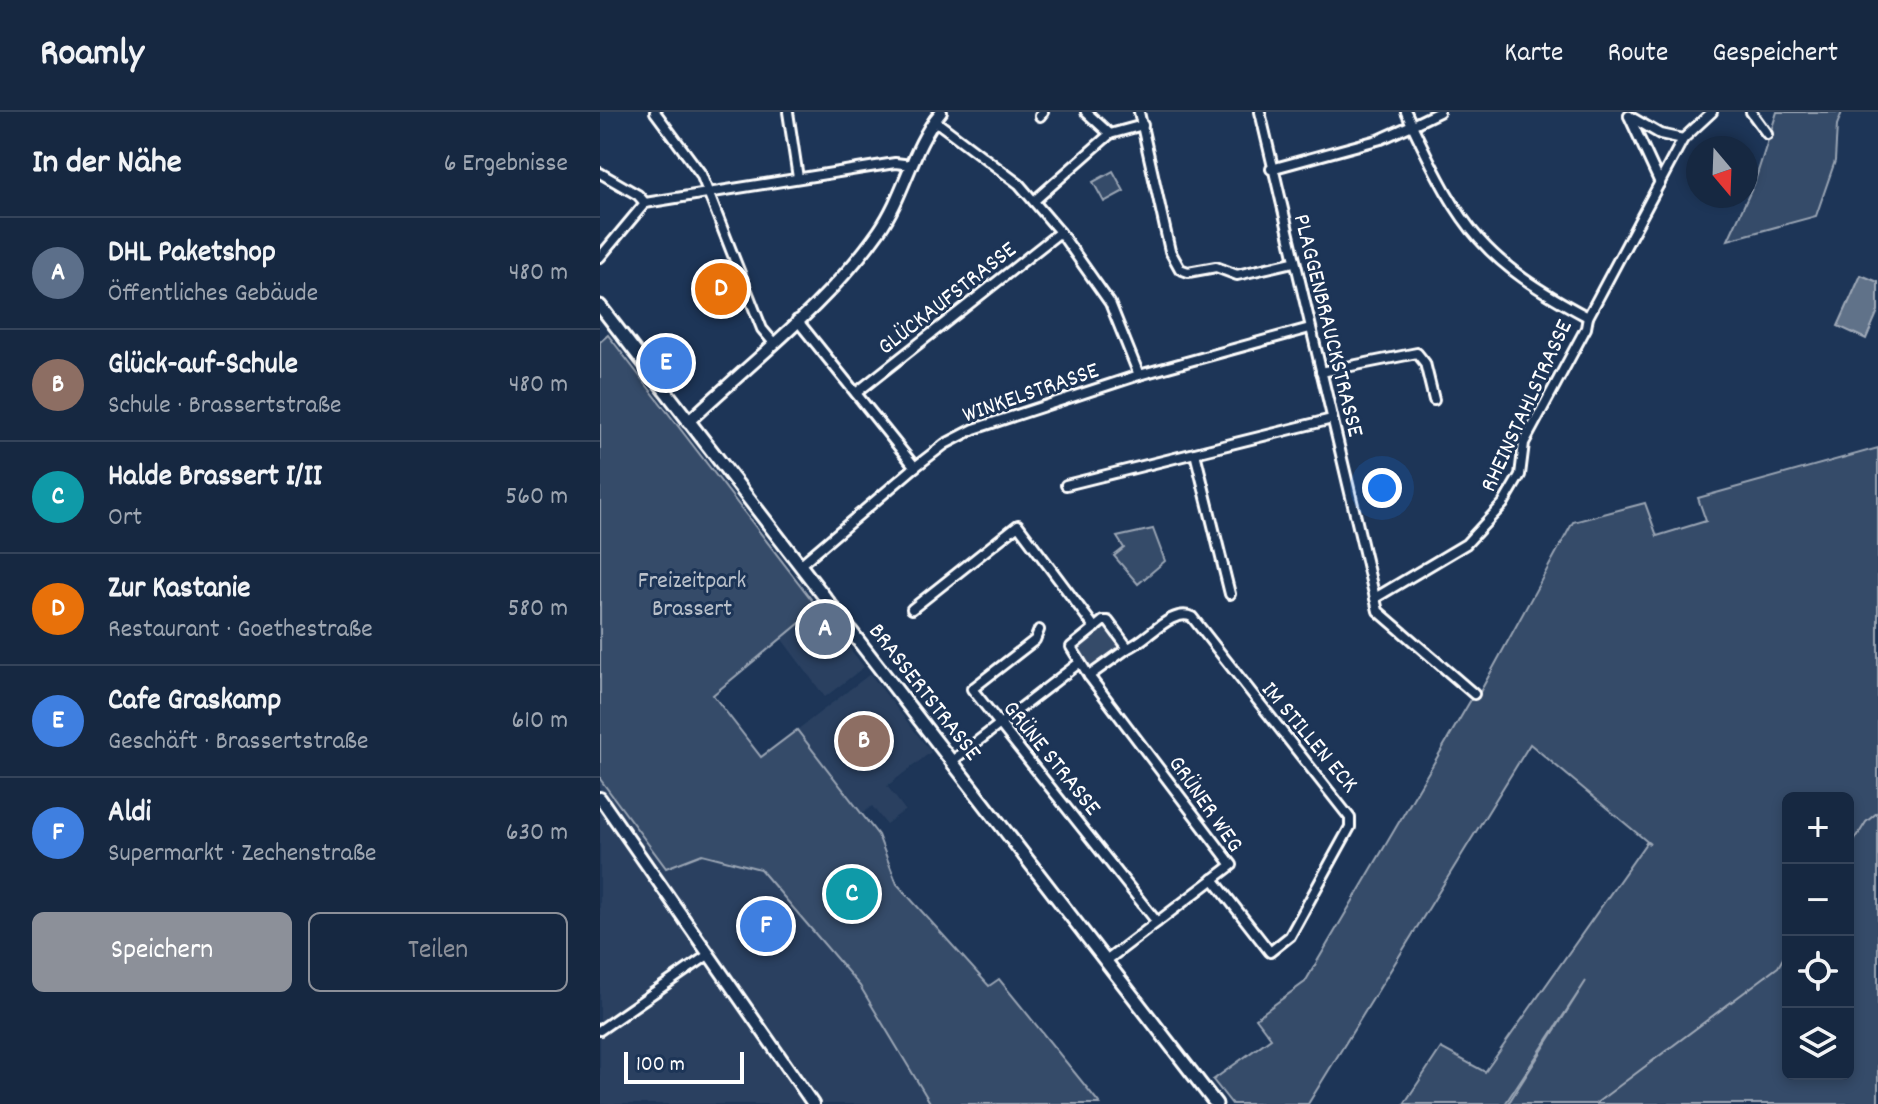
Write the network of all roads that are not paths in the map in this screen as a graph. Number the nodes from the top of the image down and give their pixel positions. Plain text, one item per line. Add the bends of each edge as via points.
1 (655, 112) edge
2 (788, 112) edge
3 (1086, 112) edge
4 (1139, 112) edge
5 (1260, 112) edge
6 (1406, 112) edge
7 (1439, 112) edge
8 (1712, 112) edge
9 (1751, 112) edge
10 (1628, 114) edge
11 (938, 116) edge
12 (1143, 125) junction
13 (1412, 125) junction
14 (1110, 134) junction
15 (1767, 134) dead end
16 (1683, 139) junction
17 (912, 165) junction
18 (1271, 169) junction
19 (600, 173) edge
20 (798, 178) junction
21 (1660, 183) junction
22 (707, 191) junction
23 (1034, 201) junction
24 (645, 203) junction
25 (1060, 232) junction
26 (600, 257) edge
27 (1293, 262) junction
28 (600, 306) edge
29 (1588, 317) junction
30 (797, 320) junction
31 (1310, 328) junction
32 (773, 342) junction
33 (1321, 372) junction
34 (1139, 375) junction
35 (856, 393) junction
36 (1434, 400) dead end
37 (1332, 419) junction
38 (688, 422) junction
39 (1195, 453) junction
40 (915, 467) junction
41 (1084, 483) junction
42 (1066, 485) dead end
43 (1088, 493) dead end
44 (800, 565) junction
45 (1230, 594) dead end
46 (1375, 598) junction
47 (912, 609) dead end
48 (1095, 628) junction
49 (1039, 630) dead end
50 (1128, 648) junction
51 (1079, 663) junction
52 (1089, 676) junction
53 (1474, 694) dead end
54 (1001, 724) junction
55 (952, 761) junction
56 (600, 798) edge
57 (1213, 879) junction
58 (1157, 922) junction
59 (708, 955) junction
60 (1106, 961) junction
61 (600, 1030) edge
62 (813, 1104) edge
63 (1216, 1104) edge

1 - 22 street
2 - 20 street
3 - 14 street
4 - 12 street
5 - 18 street, PLAGGENBRAUCKSTRASSE
6 - 13 street
7 - 13 street
8 - 16 street, RHEINSTAHLSTRASSE
9 - 15 street
10 - 16 street via 1660,134
10 - 21 street
11 - 17 street
11 - 23 street
12 - 14 street
12 - 27 street via 1170,251 1180,269 1216,267 1233,274
13 - 18 street via 1381,139
13 - 29 street via 1447,199 1480,243 1536,289
14 - 23 street
16 - 21 street, RHEINSTAHLSTRASSE
17 - 20 street
17 - 30 street via 869,246
18 - 27 street, PLAGGENBRAUCKSTRASSE
19 - 24 street
20 - 22 street
21 - 29 street, RHEINSTAHLSTRASSE
22 - 24 street
22 - 32 street via 762,329
23 - 25 street
24 - 26 street
25 - 34 street via 1110,303
25 - 35 street, GLÜCKAUFSTRASSE
27 - 31 street, PLAGGENBRAUCKSTRASSE
28 - 38 main road, BRASSERTSTRASSE
29 - 46 street, RHEINSTAHLSTRASSE via 1524,443 1520,475 1503,504 1466,544
30 - 32 street
30 - 35 street
31 - 33 street, PLAGGENBRAUCKSTRASSE
31 - 34 street, WINKELSTRASSE
32 - 38 street
33 - 36 street via 1417,353 1425,363
33 - 37 street, PLAGGENBRAUCKSTRASSE
34 - 40 street, WINKELSTRASSE via 974,429
35 - 40 street
37 - 39 street
37 - 46 street, PLAGGENBRAUCKSTRASSE
38 - 44 main road, BRASSERTSTRASSE
39 - 41 street
39 - 45 street
40 - 44 street, WINKELSTRASSE
41 - 42 street
41 - 43 street
44 - 55 main road, BRASSERTSTRASSE
46 - 53 street, PLAGGENBRAUCKSTRASSE via 1378,611
47 - 48 street via 1018,525
48 - 50 street via 1108,621
48 - 51 street via 1071,647
49 - 54 street, GRÜNE STRASSE via 1035,640 972,689
50 - 52 street
50 - 57 street, IM STILLEN ECK via 1175,616 1192,617 1350,818 1350,827 1290,936 1270,952
51 - 52 street, GRÜNER WEG
51 - 54 street
52 - 57 street, GRÜNER WEG via 1232,865
54 - 55 street
54 - 58 street, GRÜNE STRASSE
55 - 60 main road, BRASSERTSTRASSE
56 - 59 street
57 - 58 street, GRÜNER WEG
58 - 60 street, GRÜNER WEG
59 - 61 street
59 - 62 street
60 - 63 main road, BRASSERTSTRASSE

